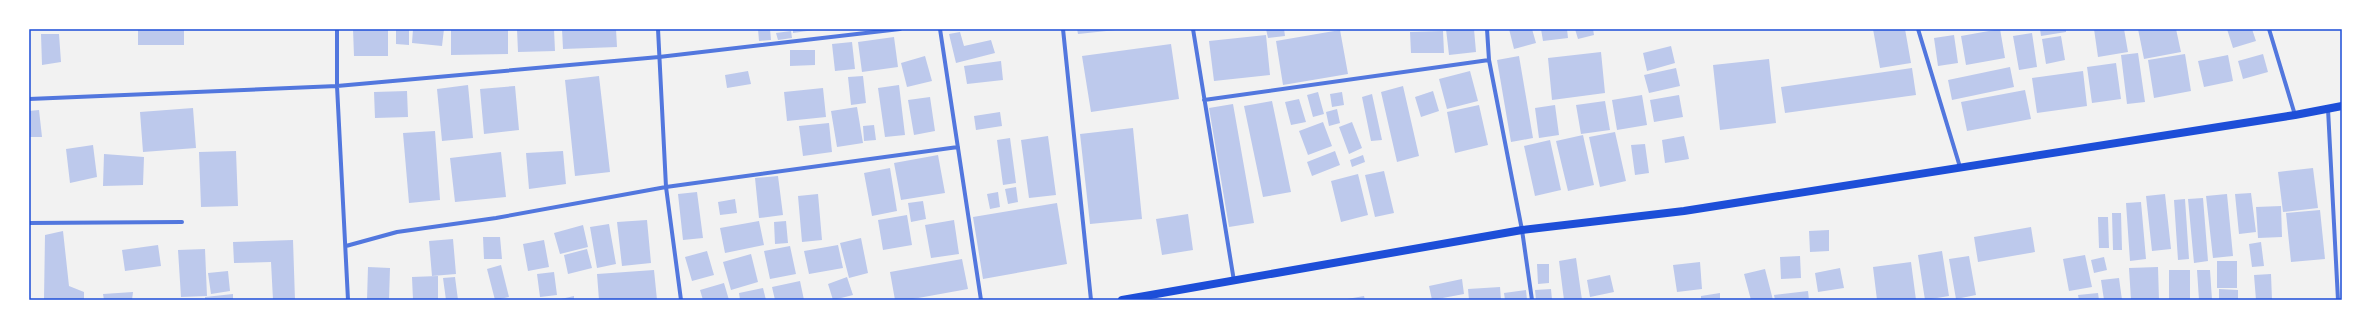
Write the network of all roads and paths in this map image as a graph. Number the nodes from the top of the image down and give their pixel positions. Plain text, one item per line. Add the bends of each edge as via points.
1 (337, 29) edge
2 (658, 29) edge
3 (900, 29) edge
4 (940, 29) edge
5 (1063, 29) edge
6 (1193, 29) edge
7 (1487, 29) edge
8 (1918, 29) edge
9 (2269, 29) edge
10 (659, 57) junction
11 (1490, 60) junction
12 (337, 86) junction
13 (29, 99) edge
14 (1204, 100) junction
15 (2342, 106) edge
16 (2328, 109) junction
17 (2295, 116) junction
18 (958, 147) junction
19 (1960, 168) junction
20 (666, 187) junction
21 (182, 222) dead end
22 (29, 223) edge
23 (1522, 230) junction
24 (346, 246) junction
25 (1234, 282) junction
26 (348, 300) edge
27 (681, 300) edge
28 (981, 300) edge
29 (1091, 300) edge
30 (1122, 300) edge
31 (1532, 300) edge
32 (2338, 300) edge

1 - 12 street
2 - 10 street
3 - 10 street
4 - 18 street
5 - 29 street
6 - 14 street
7 - 11 street
8 - 19 street
9 - 17 street
10 - 12 street
10 - 20 street
11 - 14 street
11 - 23 street
12 - 13 street
12 - 24 street
14 - 25 street
15 - 16 main road
16 - 17 main road
16 - 32 street
17 - 19 main road
18 - 20 street
18 - 28 street
19 - 23 main road via 1684,211
20 - 24 street via 496,218 397,232
20 - 27 street
21 - 22 street
23 - 25 main road
23 - 31 street
24 - 26 street
25 - 30 main road

